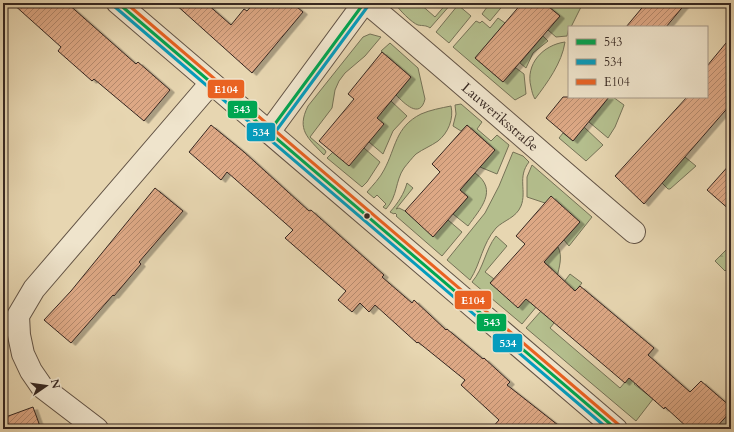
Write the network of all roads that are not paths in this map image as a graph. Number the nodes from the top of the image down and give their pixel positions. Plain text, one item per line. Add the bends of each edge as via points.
1 (118, 3) edge
2 (364, 3) edge
3 (367, 3) edge
4 (211, 83) junction
5 (268, 132) junction
6 (634, 232) dead end
7 (97, 429) edge
8 (616, 429) edge

1 - 4 street
2 - 5 street
3 - 6 street, Lauweriksstraße
4 - 5 street
4 - 7 street via 56,262 34,289 18,316 23,354 42,387
5 - 8 street

